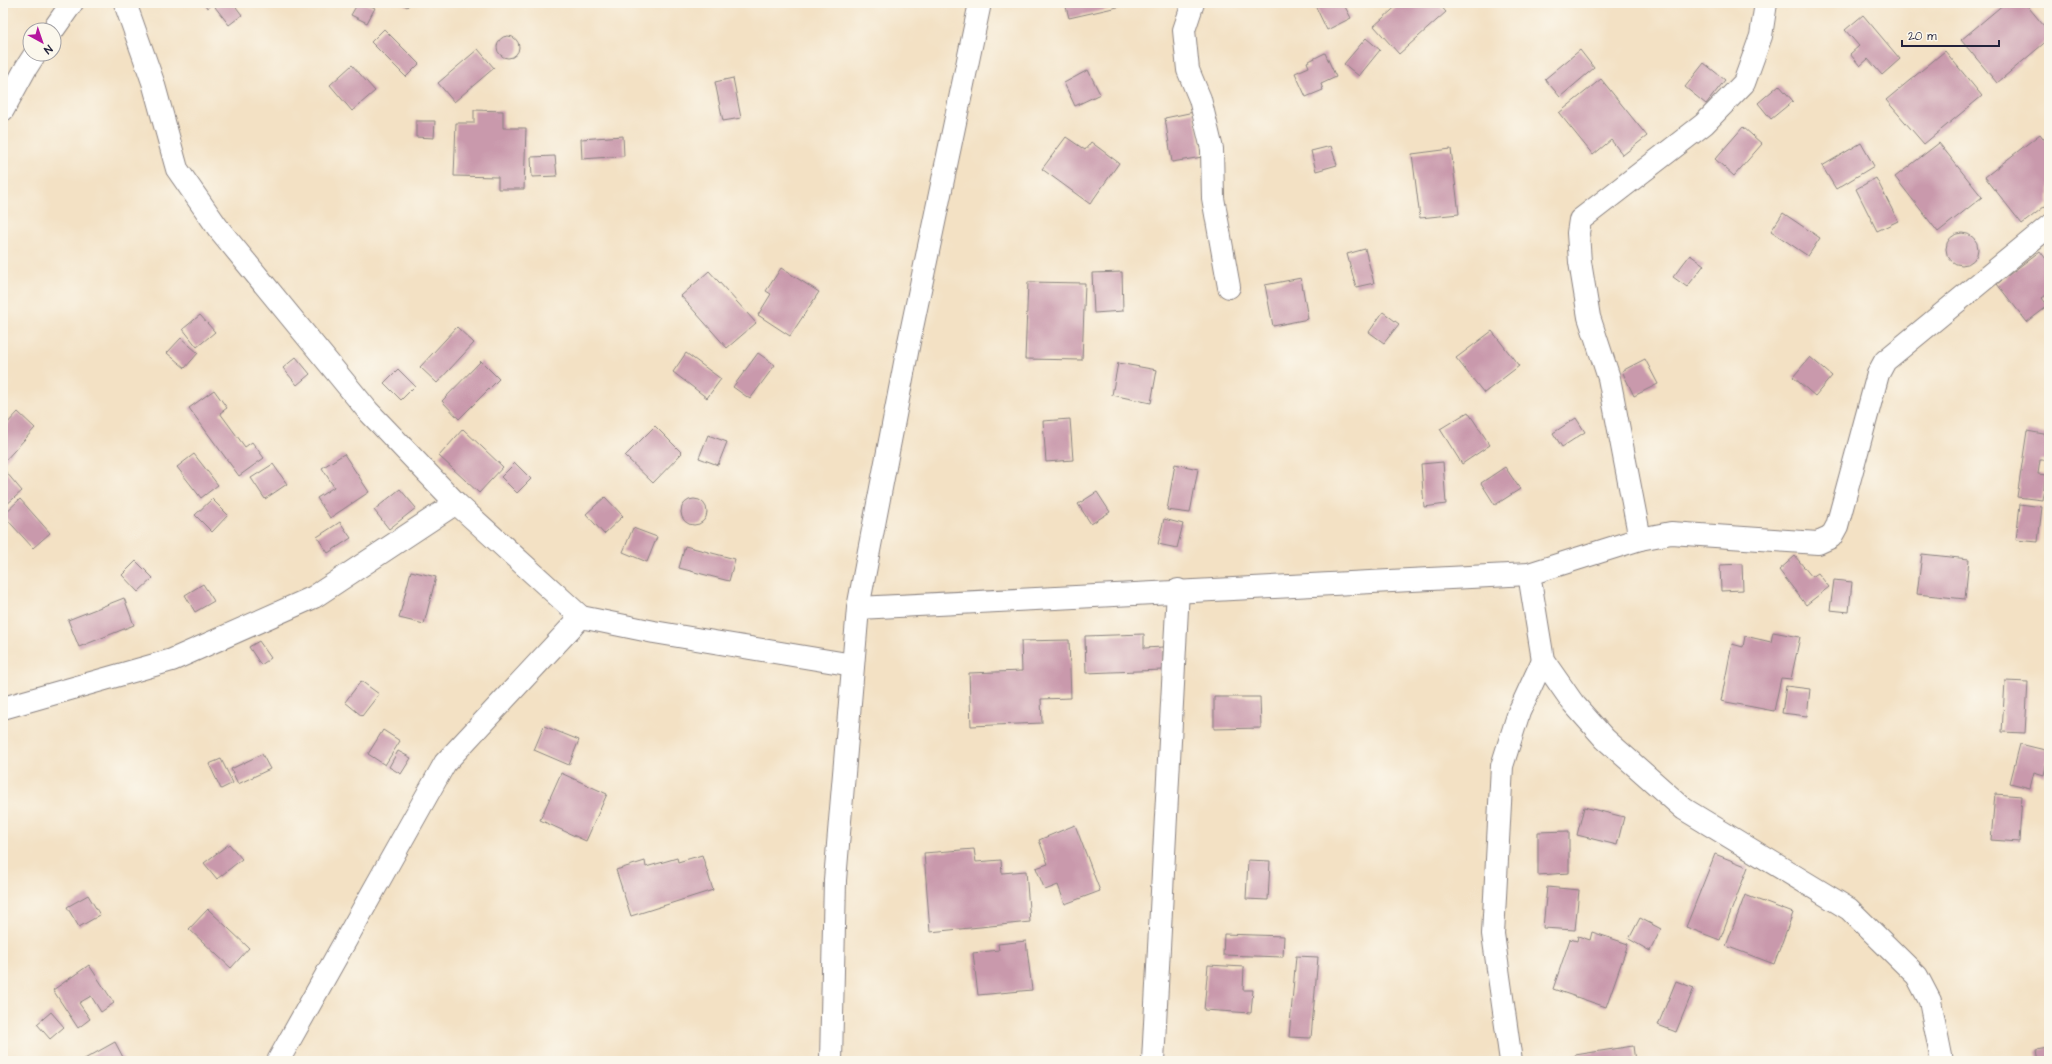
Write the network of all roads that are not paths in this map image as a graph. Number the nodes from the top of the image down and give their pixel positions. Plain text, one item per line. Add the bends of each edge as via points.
1 (72, 3) edge
2 (125, 3) edge
3 (980, 3) edge
4 (1193, 3) edge
5 (1766, 3) edge
6 (58, 22) edge
7 (30, 62) edge
8 (3, 110) edge
9 (2049, 226) edge
10 (1229, 288) dead end
11 (456, 503) junction
12 (1640, 539) junction
13 (1529, 574) junction
14 (1178, 590) junction
15 (858, 608) junction
16 (581, 617) junction
17 (1543, 660) junction
18 (853, 665) junction
19 (3, 708) edge
20 (278, 1061) edge
21 (831, 1061) edge
22 (1153, 1061) edge
23 (1511, 1061) edge
24 (1942, 1061) edge

1 - 6 street
2 - 11 street via 153,82 177,169 218,228 368,411
3 - 15 street via 908,342
4 - 10 street via 1184,30 1188,70 1200,99 1212,149 1213,198
5 - 12 street via 1761,36 1744,83 1704,124 1580,220 1580,262 1589,317 1609,378
7 - 8 street
9 - 12 street via 1885,361 1878,374 1837,526 1831,537 1818,543 1671,533
11 - 16 street
11 - 19 street via 314,597 172,660
12 - 13 street
13 - 14 street
13 - 17 street
14 - 15 street
14 - 22 street
15 - 18 street
16 - 18 street via 654,632
16 - 20 street via 445,762
17 - 23 street via 1519,712 1502,766 1493,934
17 - 24 street via 1573,703 1605,739 1684,809 1849,909 1917,976 1930,1001
18 - 21 street via 834,880

